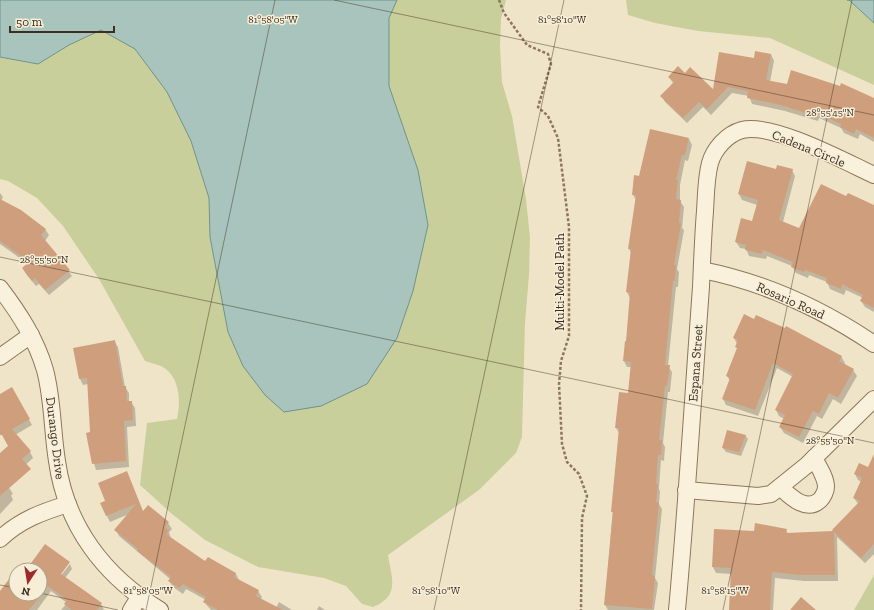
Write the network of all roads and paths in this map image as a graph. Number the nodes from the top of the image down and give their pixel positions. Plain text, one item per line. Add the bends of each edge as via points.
1 (499, 0) edge
2 (742, 130) joint
3 (874, 175) edge
4 (702, 270) junction
5 (0, 288) edge
6 (31, 336) junction
7 (874, 344) edge
8 (0, 357) edge
9 (874, 399) edge
10 (814, 458) junction
11 (780, 487) junction
12 (686, 490) junction
13 (68, 504) junction
14 (0, 539) edge
15 (140, 596) junction
16 (131, 610) edge
17 (160, 610) edge
18 (581, 610) edge
19 (677, 610) edge

1 - 18 path, Multi-Model Path via 504,13 527,45 548,54 551,64 538,107 548,116 558,138 569,227 569,336 560,361 559,384 562,444 567,462 579,474 587,496 582,518
2 - 3 street, Cadena Circle via 774,133 821,150
2 - 4 street, Espana Street via 724,141 714,152 710,164 706,186
4 - 7 street, Rosario Road via 765,286 854,331
4 - 12 street, Espana Street
5 - 6 street, Durango Drive
6 - 8 street
6 - 13 street, Durango Drive via 49,388 56,460
9 - 10 street
10 - 11 street
10 - 11 street via 826,487 819,501 804,504
11 - 12 street via 771,494 758,496
12 - 19 street, Espana Street
13 - 14 street via 41,512 21,522
13 - 15 street, Durango Drive via 82,536 96,556 129,589
15 - 16 street
15 - 17 street, Durango Drive

